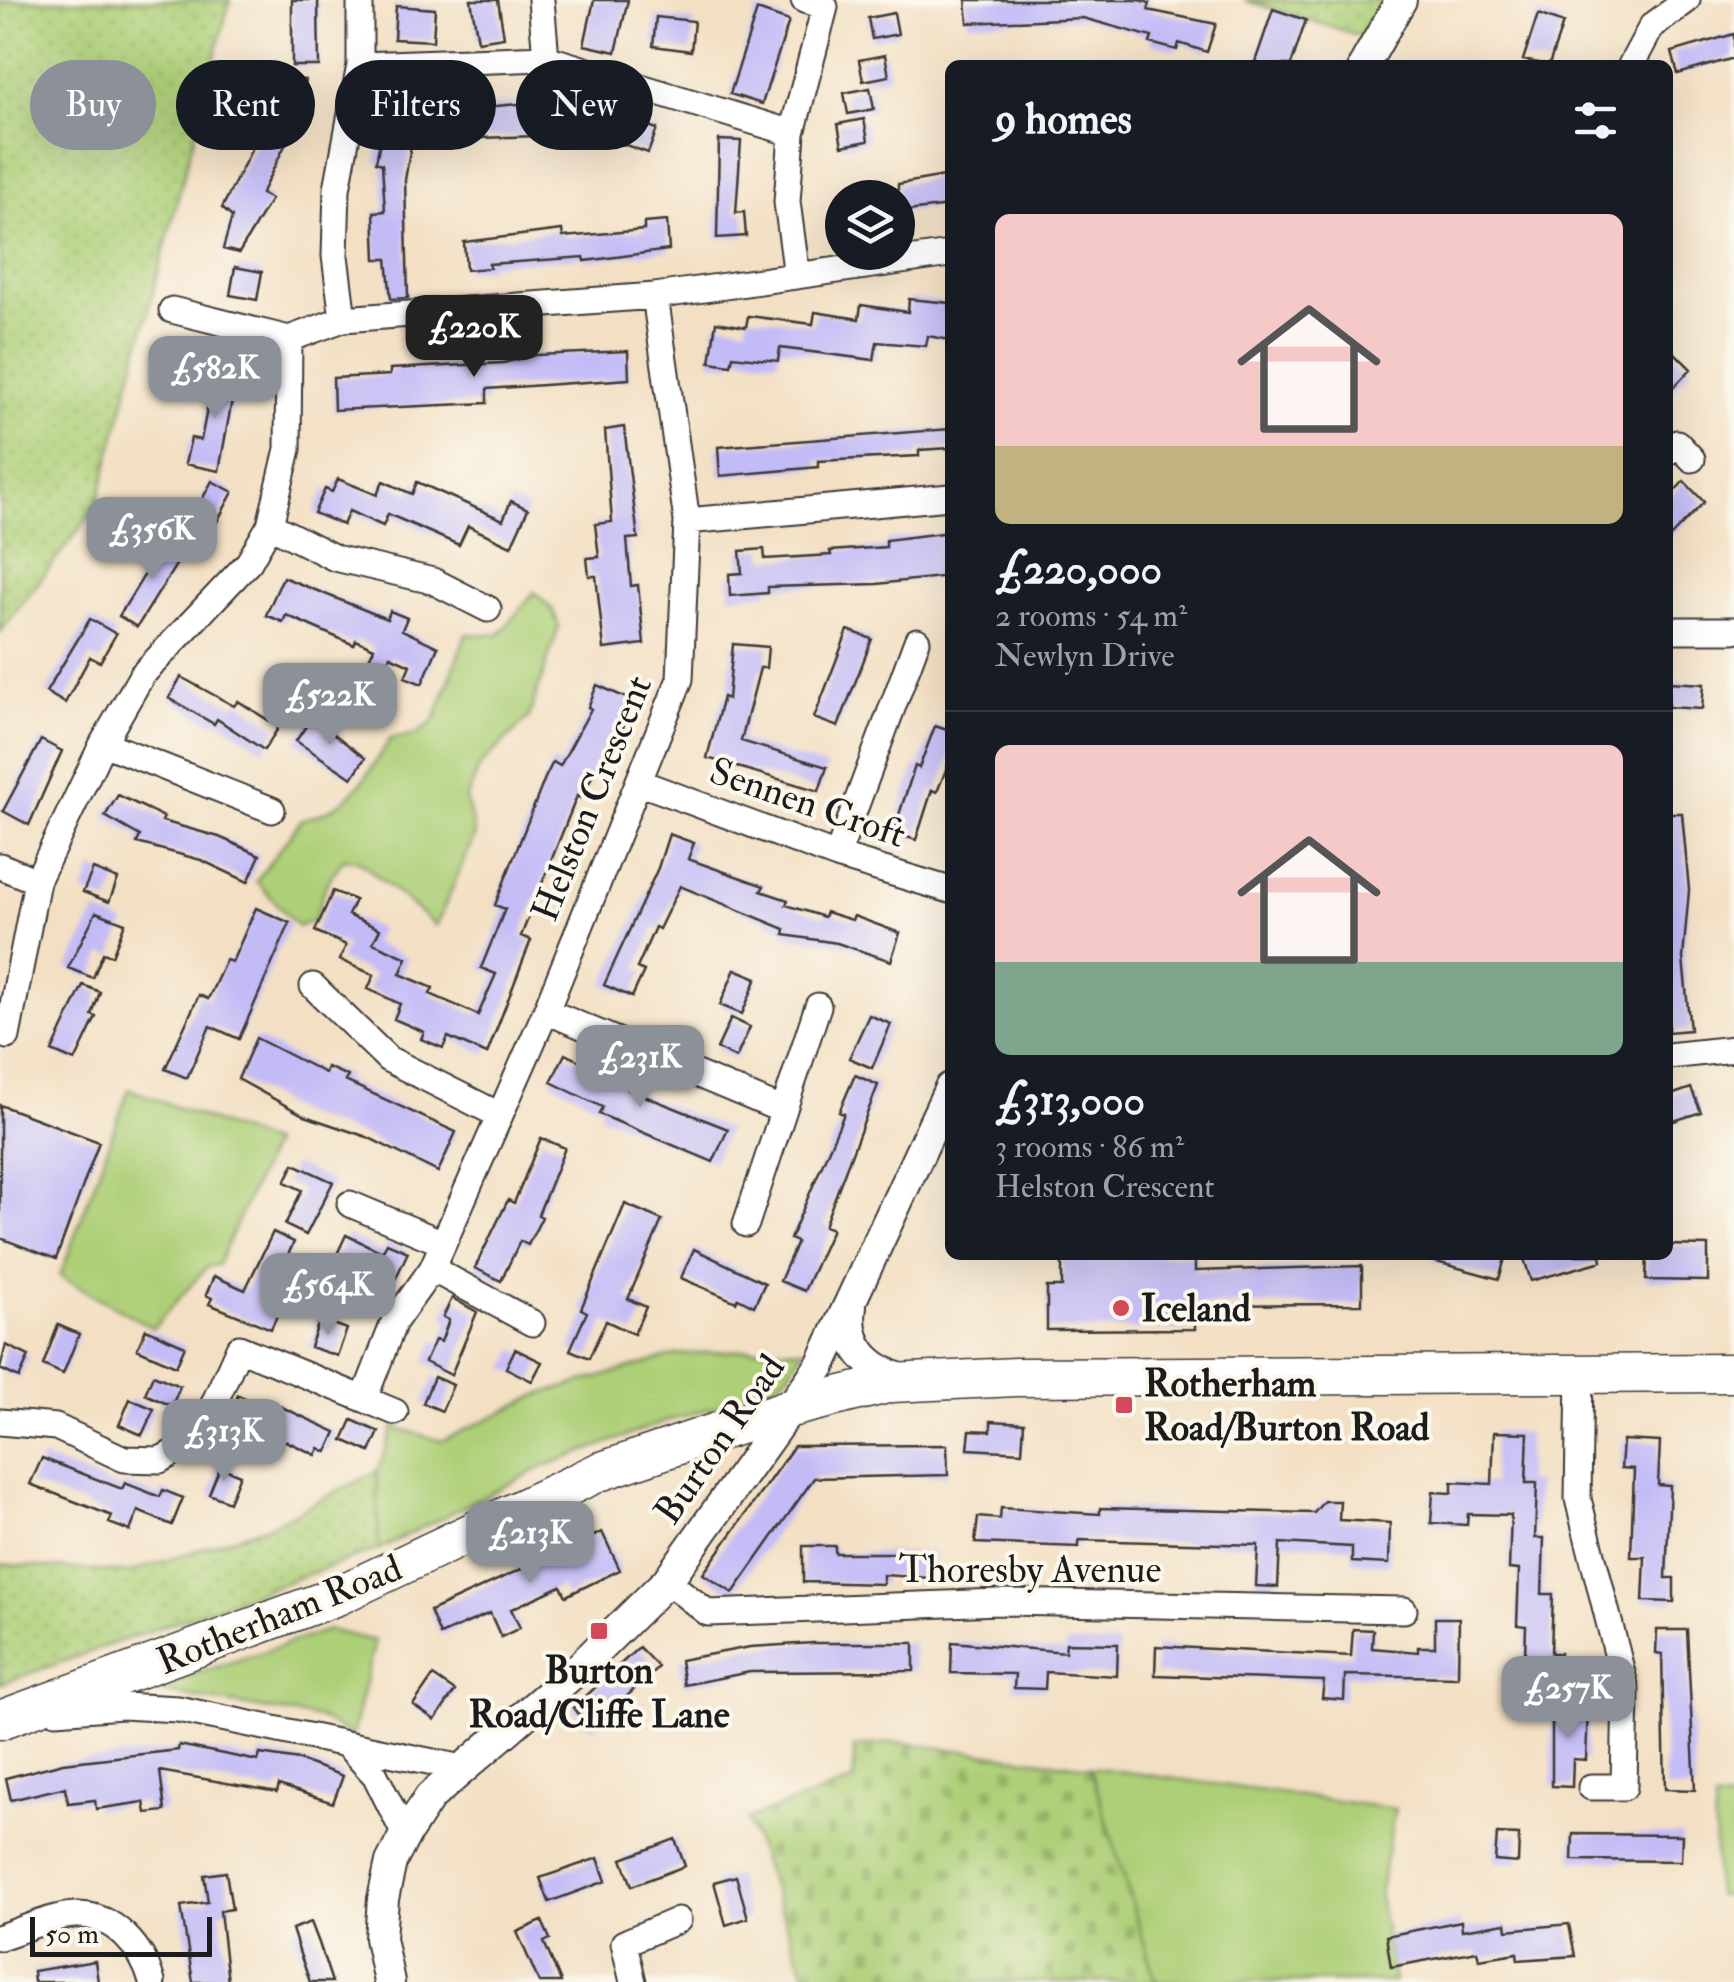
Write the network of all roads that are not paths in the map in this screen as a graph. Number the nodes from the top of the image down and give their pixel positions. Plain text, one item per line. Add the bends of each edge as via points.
1 (360, 0) edge
2 (542, 0) edge
3 (804, 0) edge
4 (1401, 0) edge
5 (1687, 0) edge
6 (546, 58) junction
7 (360, 60) edge
8 (493, 60) edge
9 (1367, 60) edge
10 (1634, 60) edge
11 (792, 133) junction
12 (344, 150) edge
13 (945, 255) edge
14 (796, 276) junction
15 (654, 296) junction
16 (172, 310) dead end
17 (343, 319) junction
18 (288, 339) junction
19 (945, 497) edge
20 (687, 521) junction
21 (270, 524) junction
22 (488, 609) dead end
23 (1673, 630) edge
24 (1734, 630) edge
25 (917, 641) dead end
26 (104, 744) junction
27 (642, 783) junction
28 (272, 810) dead end
29 (837, 856) junction
30 (0, 866) edge
31 (38, 881) junction
32 (945, 888) edge
33 (313, 986) dead end
34 (818, 1006) dead end
35 (546, 1010) junction
36 (7, 1036) dead end
37 (1734, 1049) edge
38 (1673, 1055) edge
39 (945, 1099) edge
40 (782, 1110) junction
41 (497, 1114) junction
42 (350, 1204) dead end
43 (746, 1224) dead end
44 (444, 1243) junction
45 (432, 1269) junction
46 (852, 1303) junction
47 (532, 1323) dead end
48 (1580, 1370) junction
49 (1734, 1373) edge
50 (906, 1381) junction
51 (364, 1399) junction
52 (794, 1407) junction
53 (395, 1412) dead end
54 (0, 1422) edge
55 (667, 1582) junction
56 (1404, 1610) dead end
57 (13, 1716) edge
58 (346, 1744) junction
59 (462, 1768) junction
60 (1591, 1787) dead end
61 (405, 1834) junction
62 (678, 1920) dead end
63 (0, 1937) edge
64 (152, 1982) edge
65 (389, 1982) edge
66 (633, 1982) edge

1 - 7 street
2 - 6 street
3 - 11 street via 825,7
4 - 9 street
5 - 10 street via 1652,26
6 - 8 street
6 - 11 street
11 - 14 street via 787,202
12 - 17 street via 336,256
13 - 14 street
14 - 15 street
15 - 17 street
15 - 20 street, Helston Crescent
16 - 18 street
17 - 18 street
18 - 21 street via 288,449
19 - 20 street
20 - 27 street, Helston Crescent via 680,679
21 - 22 street via 335,558 432,581
21 - 26 street via 250,562 142,676
23 - 24 street
25 - 29 street
26 - 28 street
26 - 31 street
27 - 29 street, Sennen Croft
27 - 35 street, Helston Crescent
29 - 32 street, Sennen Croft
30 - 31 street
31 - 36 street
33 - 41 street via 388,1059
34 - 40 street
35 - 40 street
35 - 41 street, Helston Crescent
37 - 38 street
39 - 46 street, Burton Road
40 - 43 street
41 - 44 street, Helston Crescent
42 - 44 street
44 - 45 street, Helston Crescent
45 - 47 street
45 - 51 street, Helston Crescent via 394,1322
46 - 50 street via 848,1322 856,1348 874,1368
46 - 52 street, Burton Road
48 - 49 main road, Rotherham Road
48 - 50 main road, Rotherham Road
48 - 60 street via 1578,1500 1626,1689 1624,1787
50 - 52 main road, Rotherham Road
51 - 53 street
51 - 54 street via 229,1343 198,1439 160,1460 124,1459 56,1427
52 - 55 street, Burton Road
52 - 57 main road, Rotherham Road via 599,1472 337,1596
55 - 56 street, Thoresby Avenue via 708,1613 999,1602
55 - 59 street, Burton Road
57 - 58 street via 122,1706 178,1710
58 - 59 street
58 - 61 street via 375,1775
59 - 61 street, Burton Road via 430,1797
61 - 65 street, Burton Road via 383,1900 380,1938
62 - 66 street via 624,1944
63 - 64 street via 75,1915 99,1920 141,1954

